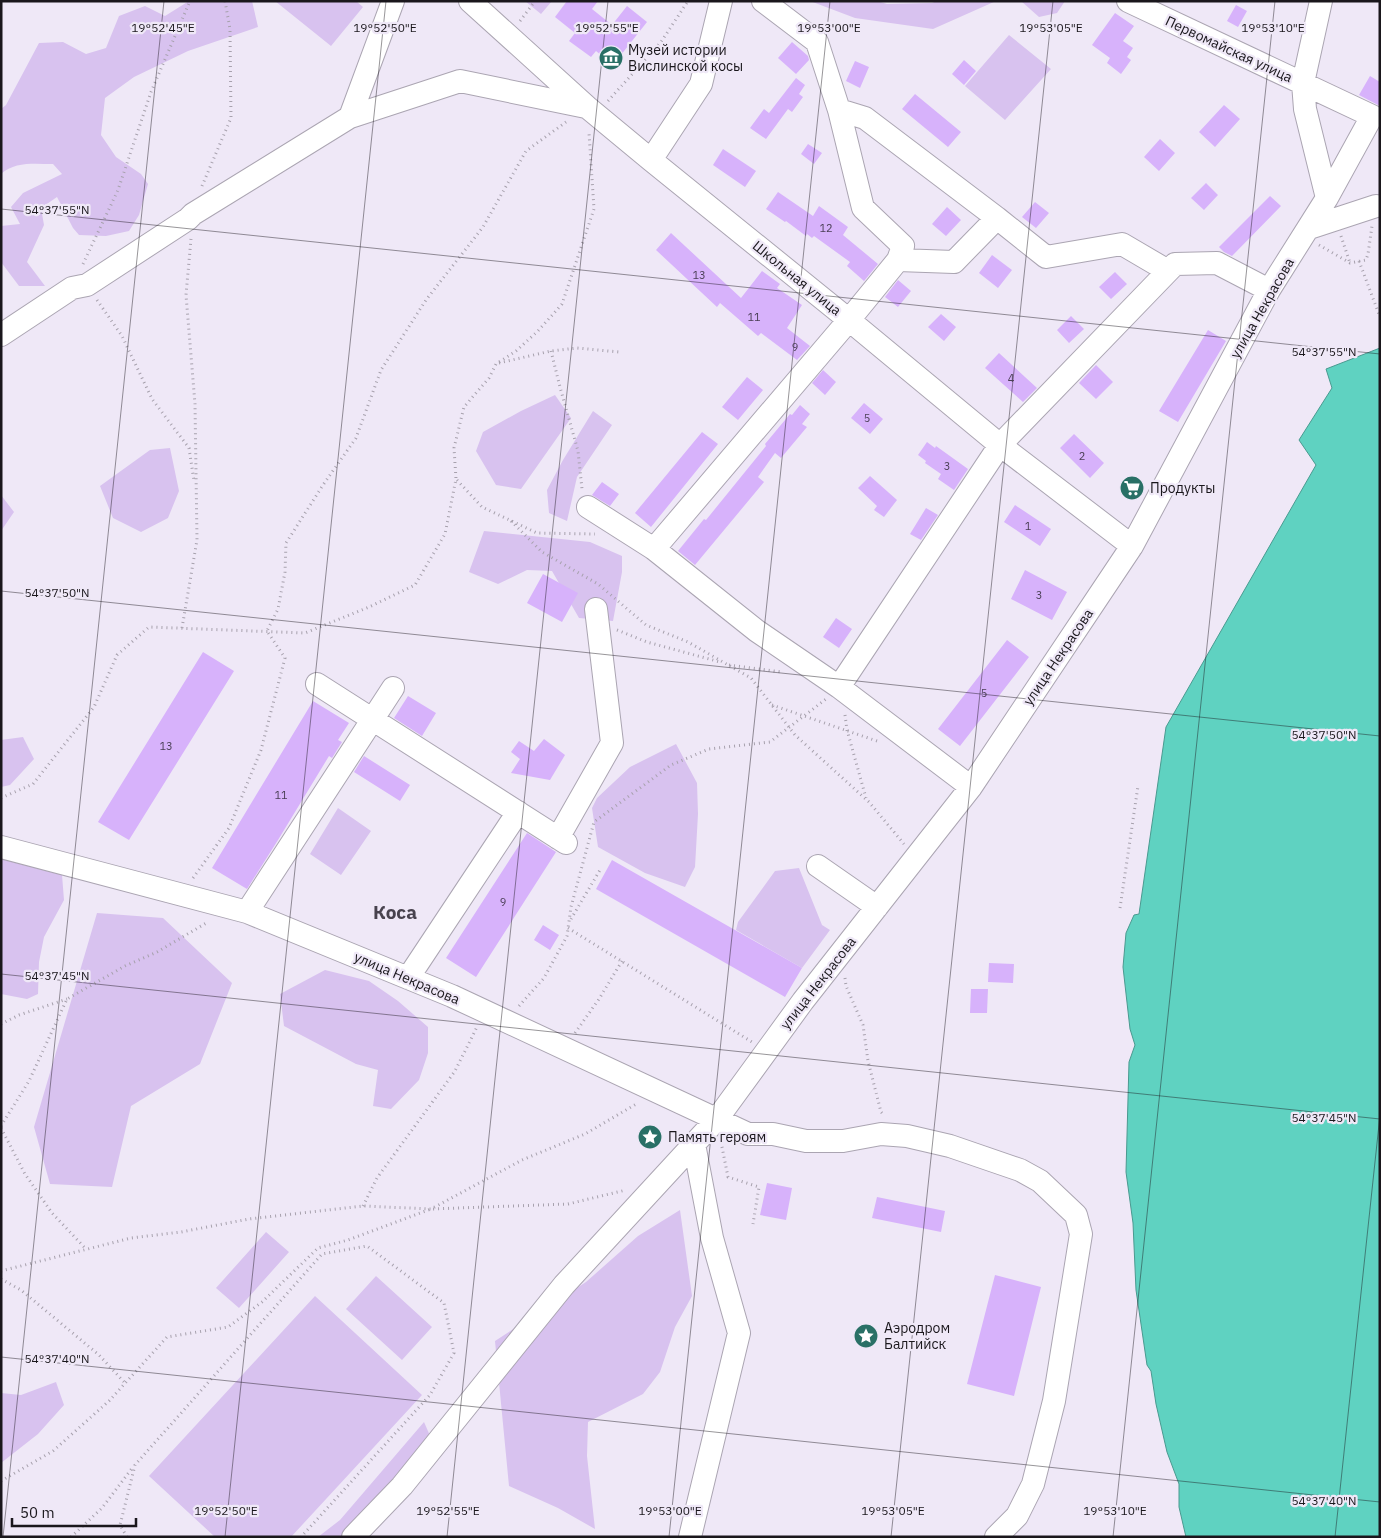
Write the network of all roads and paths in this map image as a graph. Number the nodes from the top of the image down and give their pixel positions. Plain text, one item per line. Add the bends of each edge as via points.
1 (190, 1) edge
2 (225, 1) edge
3 (393, 1) edge
4 (470, 1) edge
5 (534, 1) edge
6 (688, 1) edge
7 (721, 1) edge
8 (763, 1) edge
9 (1128, 1) edge
10 (1321, 1) edge
11 (509, 36) junction
12 (1303, 83) junction
13 (839, 110) junction
14 (592, 111) junction
15 (350, 117) junction
16 (651, 160) junction
17 (200, 192) dead end
18 (1327, 198) junction
19 (193, 214) junction
20 (1374, 215) joint
21 (997, 218) junction
22 (1306, 232) junction
23 (1340, 232) dead end
24 (898, 260) junction
25 (1359, 261) junction
26 (1350, 263) junction
27 (1168, 271) junction
28 (80, 286) junction
29 (1270, 290) junction
30 (1380, 317) edge
31 (849, 320) junction
32 (1, 335) edge
33 (551, 351) junction
34 (619, 352) dead end
35 (496, 364) junction
36 (1000, 446) junction
37 (456, 479) junction
38 (588, 507) joint
39 (512, 521) junction
40 (632, 535) junction
41 (197, 540) junction
42 (1132, 546) junction
43 (654, 549) junction
44 (597, 616) joint
45 (182, 628) junction
46 (267, 631) junction
47 (727, 664) junction
48 (788, 673) dead end
49 (317, 684) dead end
50 (839, 687) junction
51 (392, 688) dead end
52 (772, 705) junction
53 (372, 718) junction
54 (847, 730) junction
55 (884, 743) dead end
56 (1138, 786) dead end
57 (970, 787) junction
58 (1, 798) edge
59 (866, 799) junction
60 (518, 812) junction
61 (1, 847) edge
62 (916, 858) junction
63 (818, 866) dead end
64 (600, 870) dead end
65 (181, 895) junction
66 (877, 907) junction
67 (1120, 908) dead end
68 (247, 912) junction
69 (214, 919) dead end
70 (841, 953) junction
71 (622, 961) junction
72 (408, 978) junction
73 (67, 999) junction
74 (484, 1011) junction
75 (505, 1021) junction
76 (1, 1024) edge
77 (741, 1035) dead end
78 (564, 1048) junction
79 (657, 1091) junction
80 (717, 1119) junction
81 (1, 1127) edge
82 (907, 1136) junction
83 (694, 1144) junction
84 (659, 1182) junction
85 (363, 1206) junction
86 (431, 1209) junction
87 (753, 1224) dead end
88 (86, 1249) junction
89 (1, 1271) edge
90 (1, 1279) edge
91 (125, 1383) junction
92 (135, 1465) junction
93 (1, 1481) edge
94 (70, 1537) edge
95 (127, 1537) edge
96 (301, 1537) edge
97 (353, 1537) edge
98 (690, 1537) edge
99 (996, 1537) edge

1 - 28 path via 151,92 118,190
2 - 17 path via 230,29 231,118
3 - 15 street
4 - 11 street, Школьная улица
5 - 11 path
6 - 14 path via 661,42
7 - 16 street via 701,84
8 - 13 street via 817,42
9 - 12 street, Первомайская улица
10 - 12 street
11 - 14 street, Школьная улица
12 - 18 street via 1305,109
12 - 18 street, Первомайская улица via 1372,116
13 - 21 street via 865,118
13 - 24 street via 863,208 904,246
14 - 15 street via 460,81
14 - 16 street, Школьная улица
14 - 35 path via 594,209 562,304 538,331
14 - 46 path via 526,151 483,226 426,300 381,370 356,438 286,543 278,609
15 - 19 street
16 - 31 street, Школьная улица
18 - 22 street, улица Некрасова
19 - 28 street
19 - 41 path via 186,295 195,404
20 - 22 street
20 - 25 path via 1368,254 1366,260
21 - 24 street via 954,262
21 - 27 street via 1046,257 1122,244
22 - 26 path
22 - 29 street, улица Некрасова
23 - 26 path
24 - 31 street
25 - 26 path
25 - 30 path
27 - 29 street via 1175,264 1217,263
27 - 36 street
28 - 32 street
28 - 41 path via 122,336 152,398 189,448 196,489
29 - 42 street, улица Некрасова
31 - 36 street, Школьная улица
31 - 43 street
33 - 34 path via 576,348
33 - 35 path
33 - 38 path via 578,451 583,501
35 - 37 path via 490,378 464,407 454,448
36 - 42 street, Школьная улица
36 - 50 street
37 - 39 path via 482,507
37 - 46 path via 445,534 415,585 306,633
38 - 40 street
39 - 40 path via 537,533
39 - 47 path via 542,552 598,584 646,625 688,642
40 - 43 street
41 - 45 path
42 - 57 street, улица Некрасова
43 - 50 street via 757,631
44 - 47 path via 647,642
44 - 60 street via 612,743 562,840
45 - 46 path
45 - 58 path via 149,627 117,655 94,707 33,784
46 - 65 path via 284,658 261,750 229,828
47 - 48 path
47 - 52 path via 751,678
49 - 53 street
50 - 54 path
50 - 57 street
50 - 75 path via 770,742 709,749 671,765 594,822 571,907 567,936 544,978
51 - 53 street
52 - 54 path
52 - 59 path via 795,735
53 - 60 street
53 - 68 street
54 - 55 path
54 - 59 path
56 - 67 path
57 - 62 street, улица Некрасова
59 - 62 path
60 - 72 street
61 - 65 street, улица Некрасова
62 - 66 street, улица Некрасова
63 - 66 street
64 - 71 path via 566,926
65 - 68 street, улица Некрасова
66 - 70 street, улица Некрасова
68 - 72 street, улица Некрасова
69 - 73 path
70 - 80 street, улица Некрасова
70 - 82 path via 846,986 863,1025 881,1112
71 - 77 path
71 - 78 path
72 - 74 street, улица Некрасова
73 - 76 path
73 - 81 path via 29,1081
74 - 75 street, улица Некрасова
74 - 85 path via 455,1071 377,1178
75 - 78 street, улица Некрасова
78 - 79 street, улица Некрасова
79 - 80 street, улица Некрасова
79 - 86 path via 585,1134 522,1160
80 - 82 street via 748,1134 773,1134 806,1141 881,1134
80 - 83 street
80 - 87 path via 728,1177 759,1186
81 - 88 path via 25,1174 52,1213
82 - 99 street via 950,1146 1040,1180 1076,1215 1082,1234 1054,1400 1033,1484 1017,1516
83 - 84 street
83 - 98 street via 712,1238 739,1333
84 - 86 path via 568,1204
84 - 97 street via 564,1285 402,1486
85 - 86 path
85 - 88 path via 249,1219 131,1238
86 - 91 path via 318,1248 262,1302 228,1327 167,1337
88 - 89 path
90 - 91 path via 21,1290 99,1355
91 - 93 path via 53,1451
92 - 94 path via 102,1508
92 - 95 path via 120,1525
92 - 96 path via 322,1254 367,1246 444,1303 454,1354 430,1395

